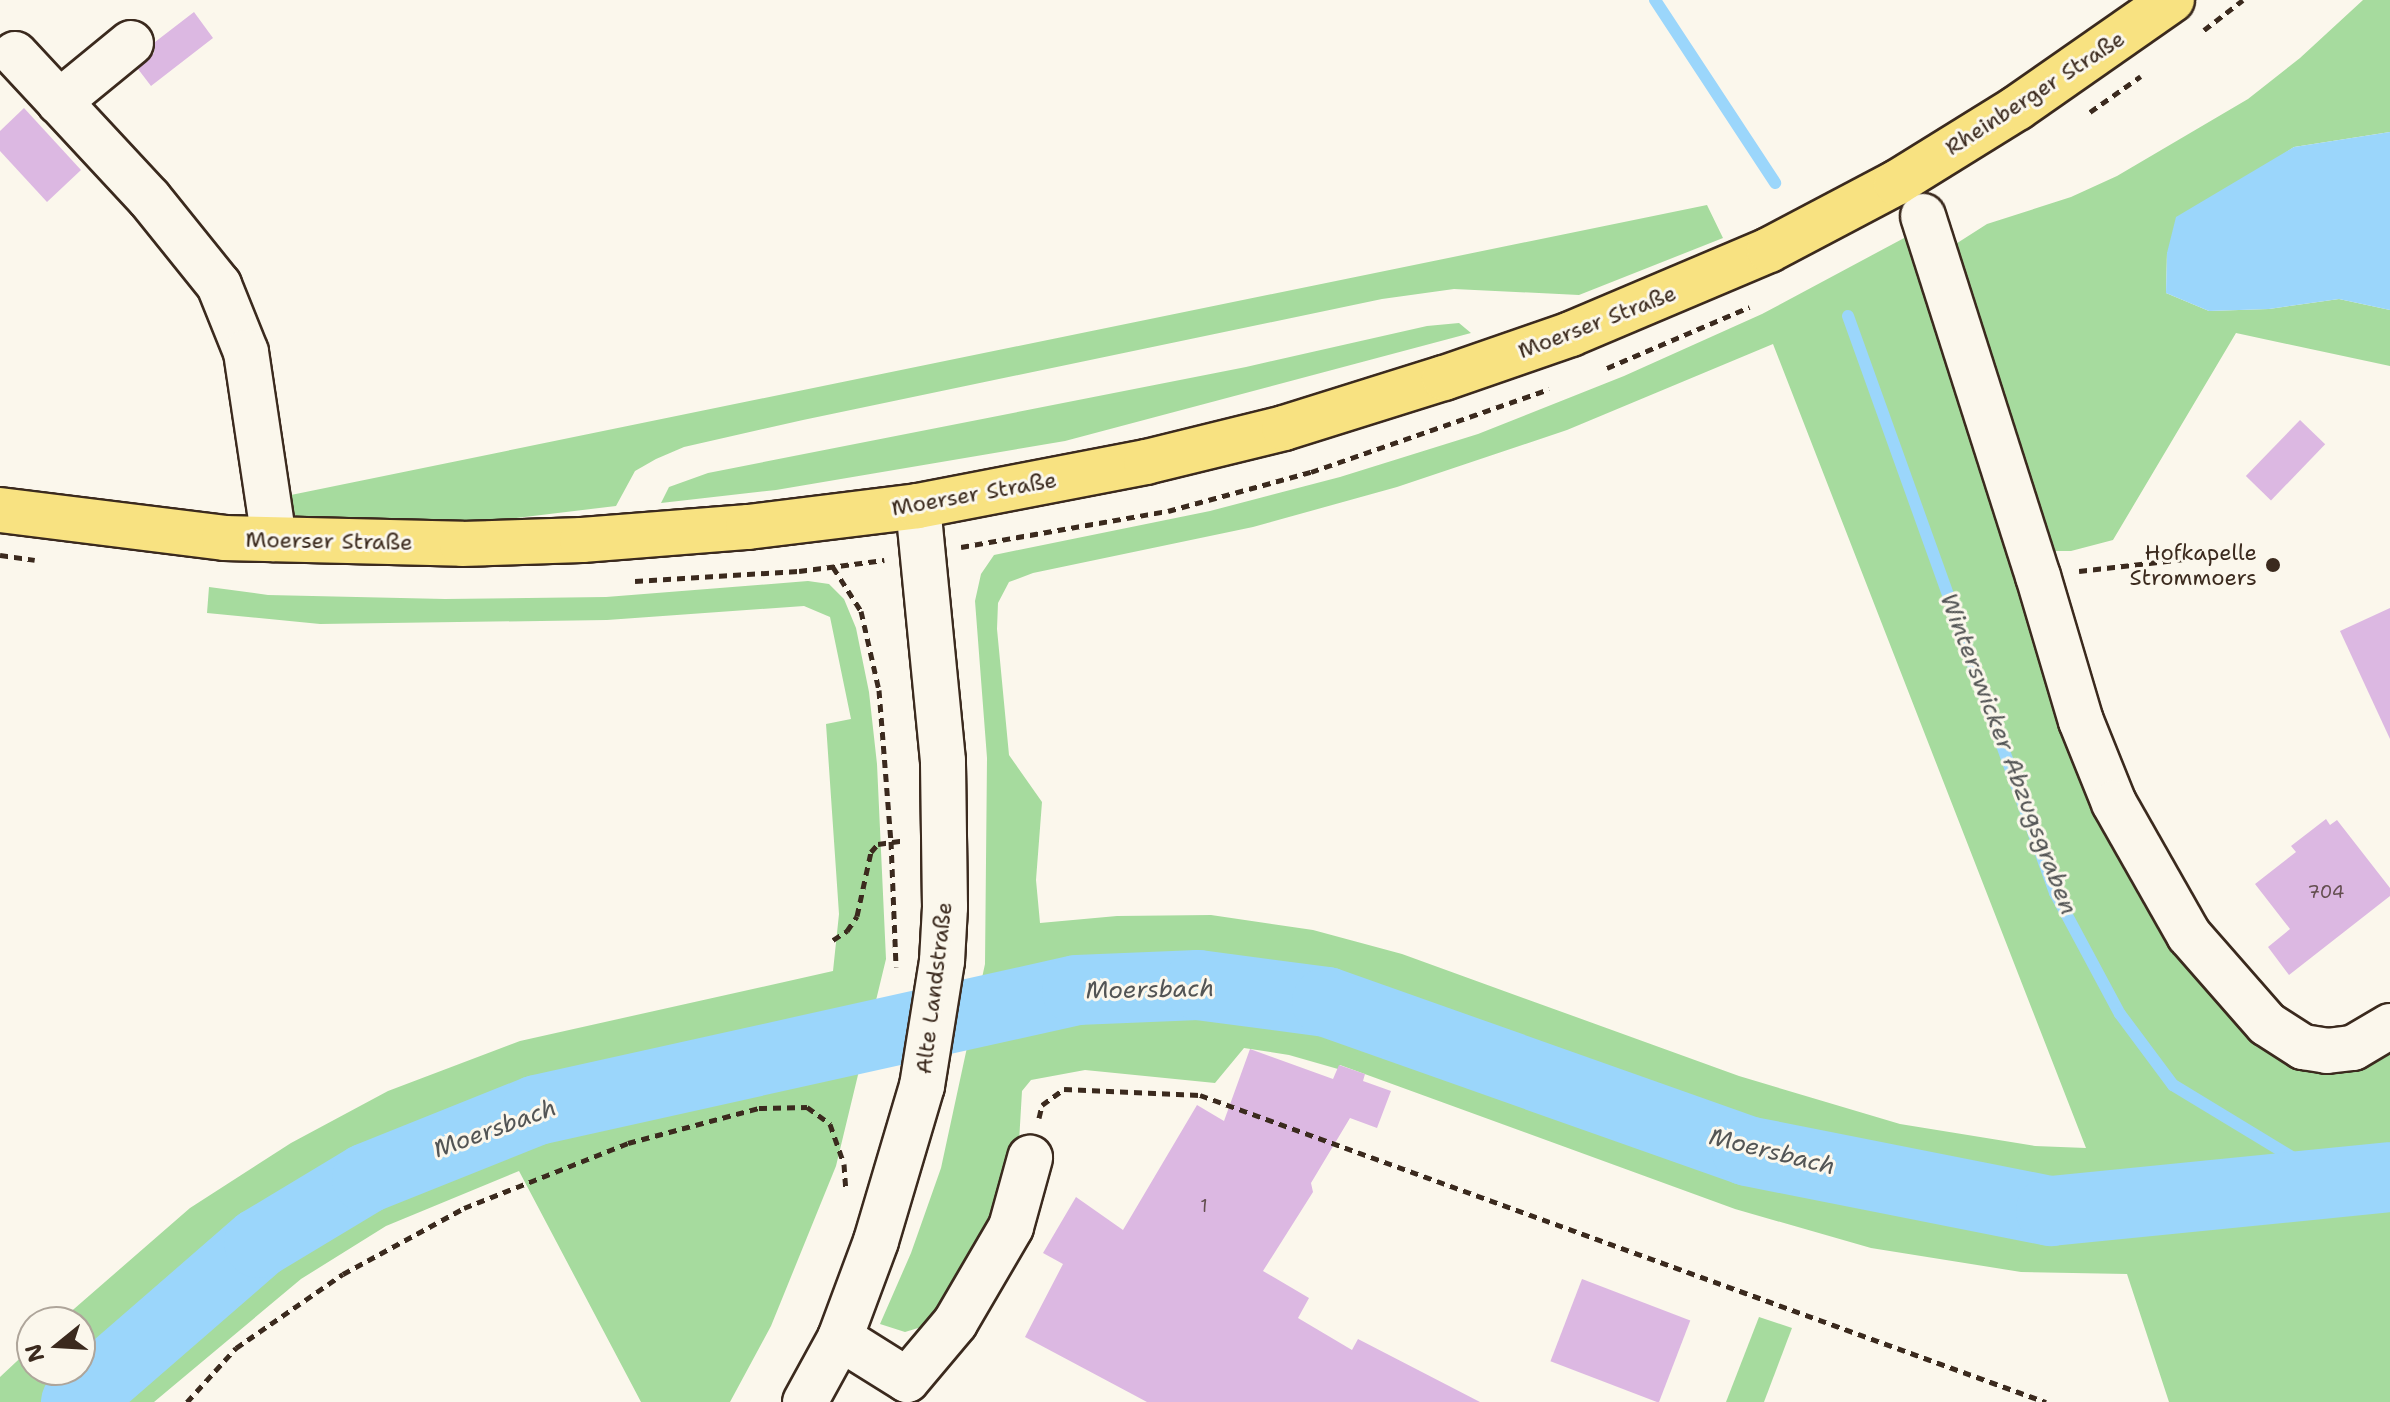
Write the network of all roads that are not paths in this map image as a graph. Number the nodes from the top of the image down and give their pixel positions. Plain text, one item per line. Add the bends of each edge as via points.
1 (2172, 0) edge
2 (131, 43) dead end
3 (15, 54) dead end
4 (59, 102) junction
5 (1896, 183) joint
6 (1923, 216) dead end
7 (918, 506) junction
8 (0, 510) edge
9 (274, 539) junction
10 (2390, 1026) edge
11 (1030, 1158) road end
12 (840, 1338) junction
13 (898, 1391) edge
14 (805, 1402) edge

1 - 5 main road, Rheinberger Straße via 2017,108
2 - 4 street
3 - 4 street
4 - 9 street via 149,198 219,285 246,352
5 - 7 main road, Moerser Straße via 1669,295 1444,378 1284,428 1146,462
6 - 10 street via 2081,721 2114,803 2189,935 2267,1024 2303,1047 2353,1048
7 - 9 main road, Moerser Straße via 582,540 462,544
7 - 12 street, Alte Landstraße via 943,761 942,961 922,1086 876,1241
8 - 9 main road, Moerser Straße via 224,538
11 - 13 street via 1011,1227 955,1323
12 - 13 street
12 - 14 street, Alte Landstraße

